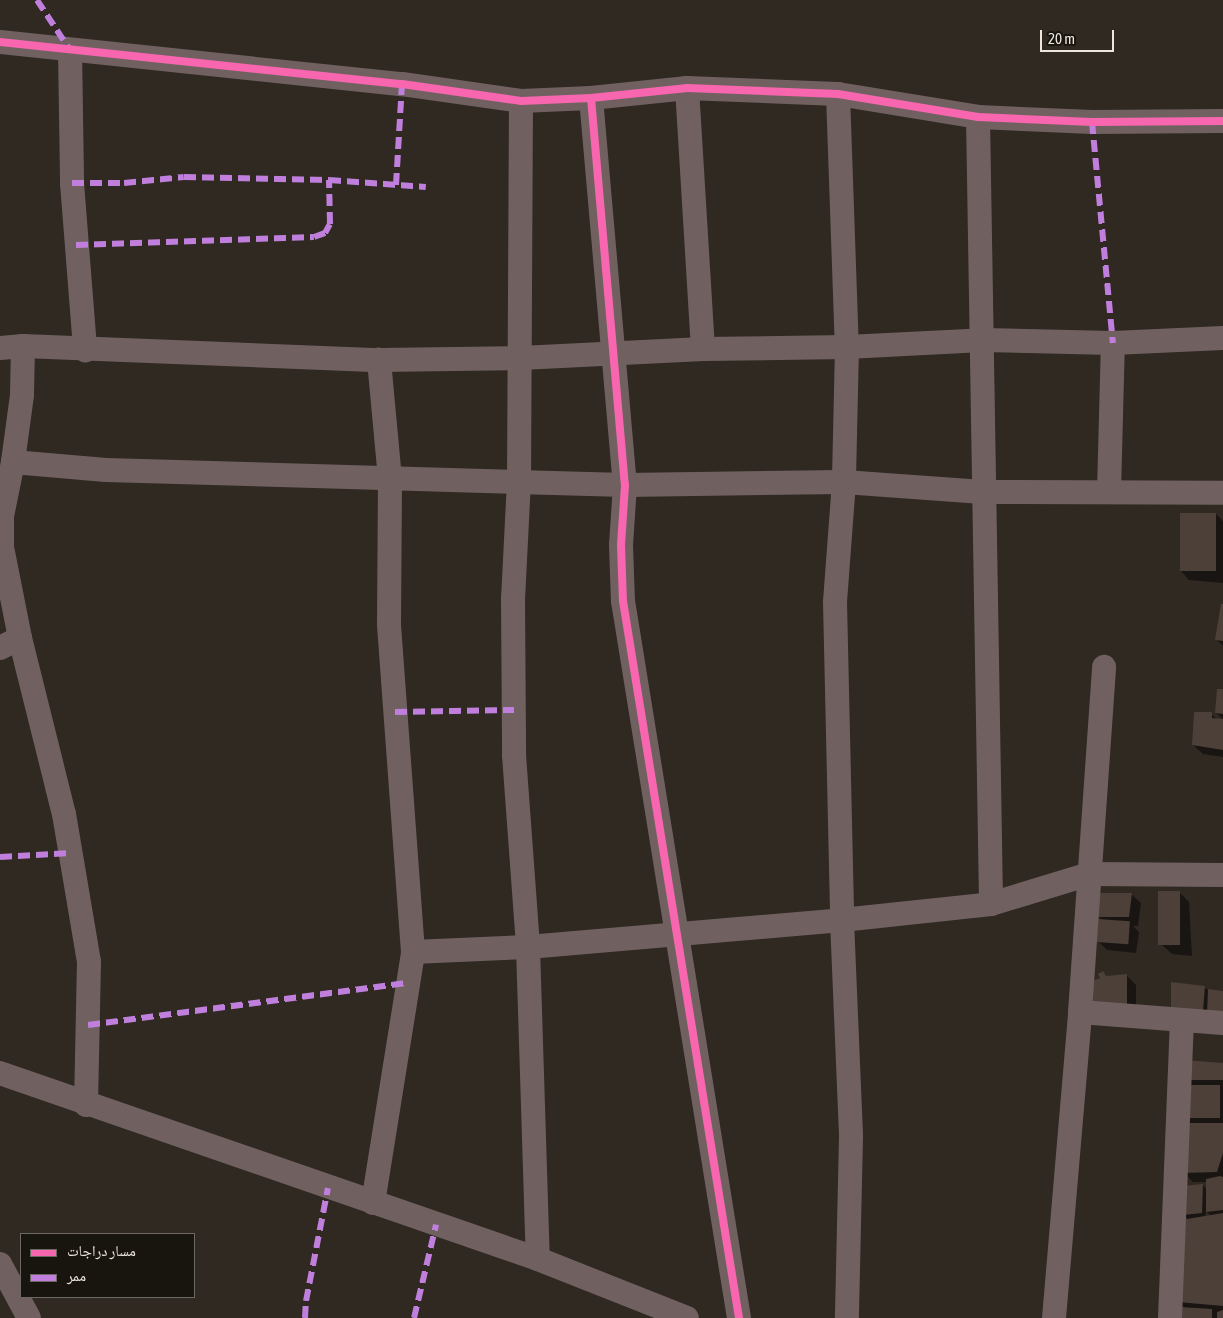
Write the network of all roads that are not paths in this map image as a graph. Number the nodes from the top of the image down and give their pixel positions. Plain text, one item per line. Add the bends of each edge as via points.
1 (0, 42) edge
2 (70, 50) junction
3 (687, 88) junction
4 (838, 94) junction
5 (591, 98) junction
6 (521, 101) junction
7 (978, 117) junction
8 (1223, 121) edge
9 (1223, 338) edge
10 (982, 340) junction
11 (1113, 343) junction
12 (11, 347) edge
13 (847, 347) junction
14 (703, 349) junction
15 (86, 350) junction
16 (612, 354) junction
17 (521, 358) junction
18 (379, 360) junction
19 (13, 462) junction
20 (390, 479) junction
21 (519, 481) junction
22 (844, 482) junction
23 (625, 486) junction
24 (983, 492) junction
25 (1110, 492) junction
26 (1223, 493) edge
27 (10, 643) edge
28 (1104, 667) dead end
29 (1089, 874) junction
30 (1223, 875) edge
31 (991, 904) junction
32 (842, 920) junction
33 (677, 935) junction
34 (528, 947) junction
35 (413, 952) junction
36 (1080, 1012) junction
37 (1182, 1021) junction
38 (1223, 1023) edge
39 (0, 1073) edge
40 (86, 1105) junction
41 (372, 1203) junction
42 (538, 1259) junction
43 (0, 1264) edge
44 (29, 1318) edge
45 (687, 1318) edge
46 (739, 1318) edge
47 (847, 1318) edge
48 (1054, 1318) edge
49 (1170, 1318) edge

1 - 2 street
2 - 6 street via 402,84
2 - 15 street via 72,183
3 - 4 street
3 - 5 street
3 - 14 street
4 - 7 street
4 - 13 street
5 - 6 street
5 - 16 street
6 - 17 street
7 - 8 street via 1092,122
7 - 10 street
9 - 11 street
10 - 11 street
10 - 13 street
10 - 24 street
11 - 25 street
12 - 15 street
12 - 19 street via 22,395
13 - 14 street
13 - 22 street
14 - 16 street
15 - 18 street
16 - 17 street
16 - 23 street
17 - 18 street
17 - 21 street
18 - 20 street
19 - 20 street via 106,470
19 - 27 street via 2,516
20 - 21 street
20 - 35 street via 389,624
21 - 23 street
21 - 34 street via 513,598 514,755
22 - 23 street
22 - 24 street
22 - 32 street via 835,602
23 - 33 street via 621,545 623,601
24 - 25 street
24 - 31 street
25 - 26 street
27 - 40 street via 64,814 89,962
28 - 29 street
29 - 30 street
29 - 31 street
29 - 36 street
31 - 32 street
32 - 33 street
32 - 47 street via 851,1136
33 - 34 street
33 - 46 street
34 - 35 street
34 - 42 street
35 - 41 street
36 - 37 street
36 - 48 street
37 - 38 street
37 - 49 street
39 - 40 street
40 - 41 street
41 - 42 street
42 - 45 street
43 - 44 street

